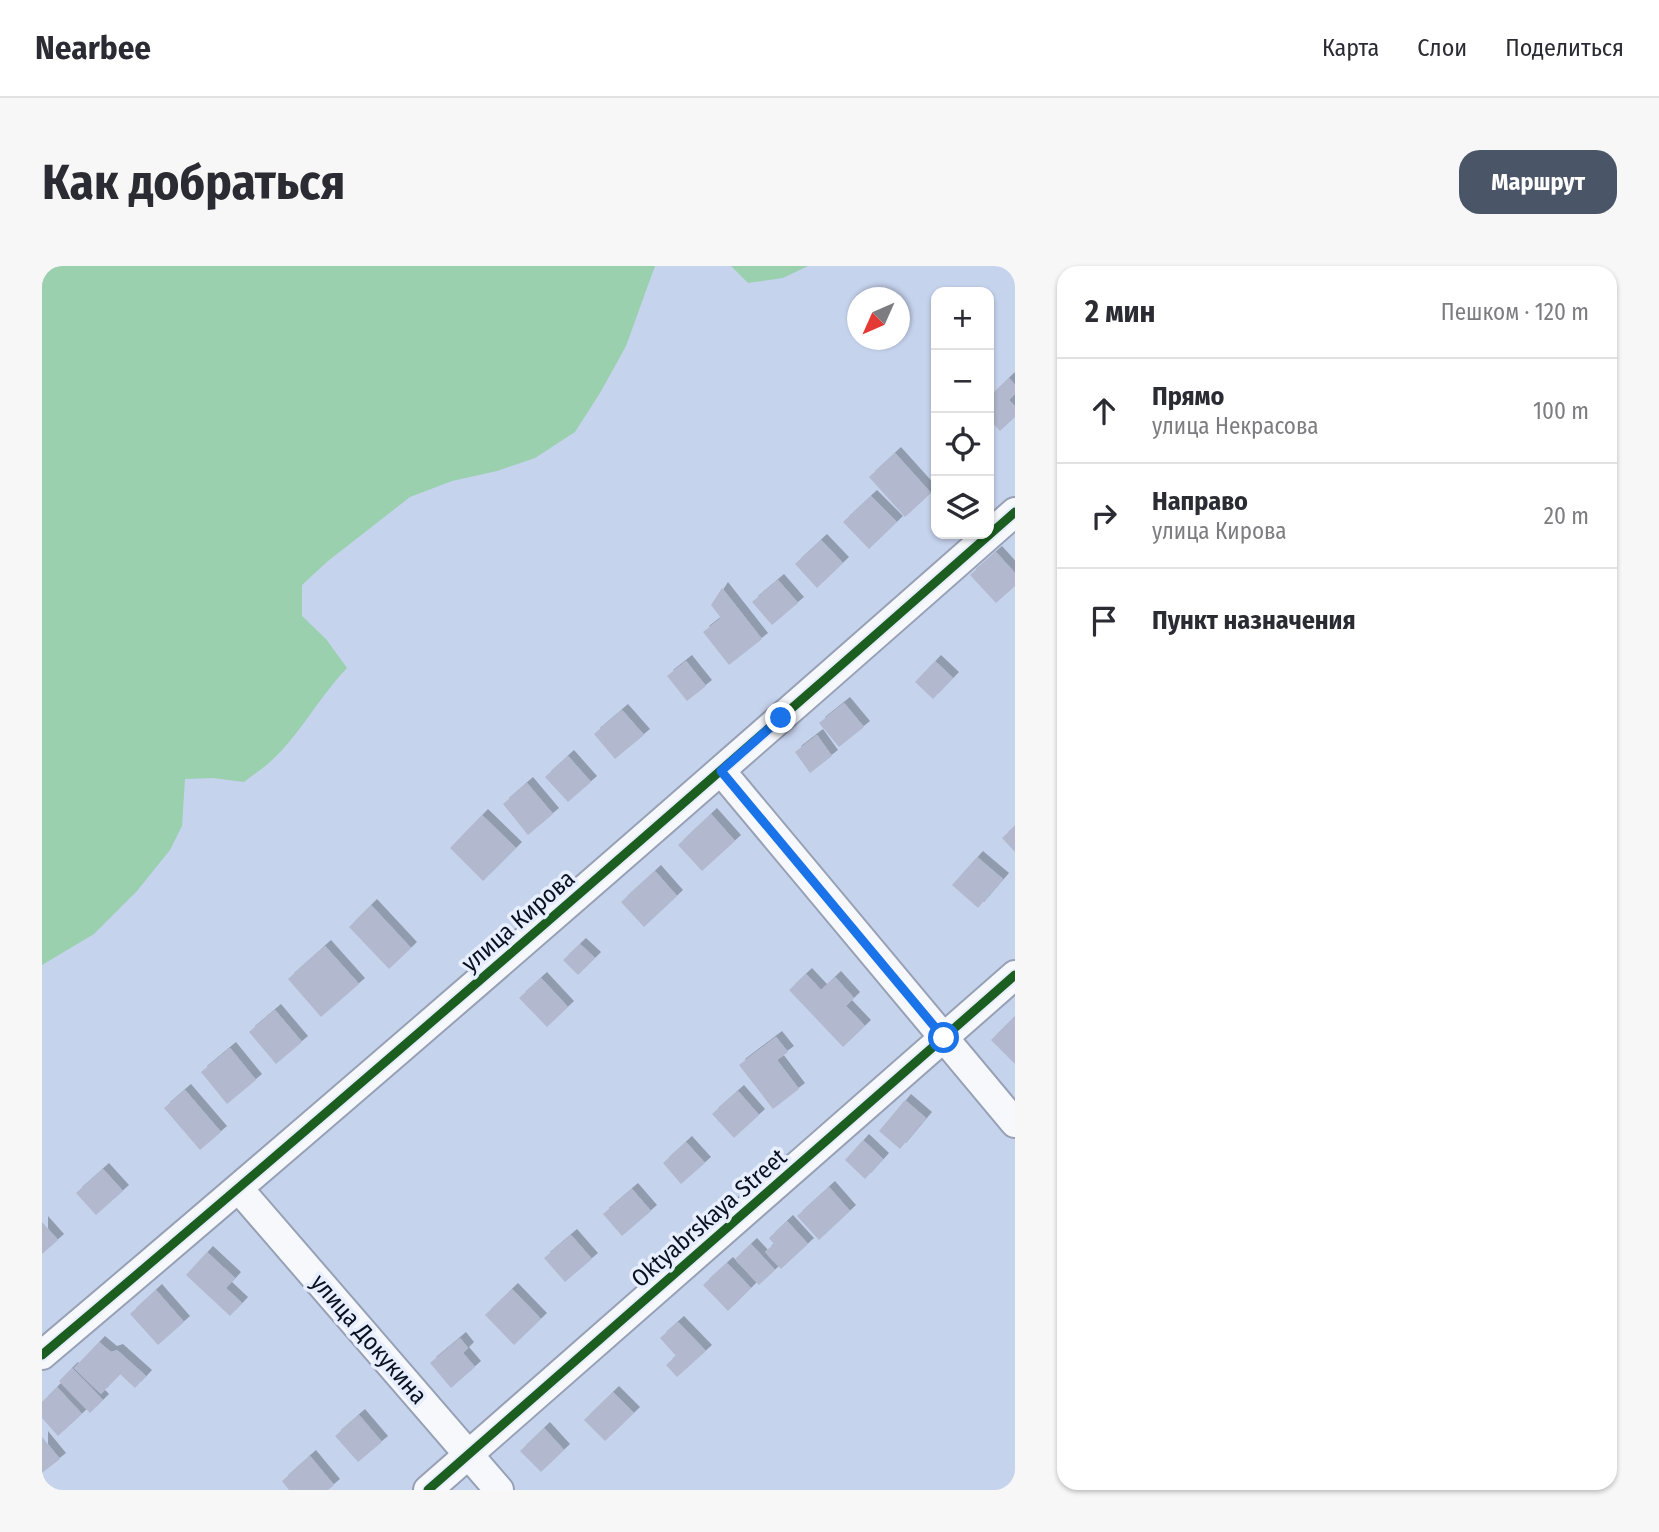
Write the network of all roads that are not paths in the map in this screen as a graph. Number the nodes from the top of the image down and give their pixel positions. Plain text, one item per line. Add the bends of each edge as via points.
1 (1015, 512) edge
2 (721, 771) junction
3 (1015, 975) edge
4 (944, 1038) junction
5 (1015, 1123) edge
6 (239, 1189) junction
7 (42, 1355) edge
8 (468, 1455) junction
9 (428, 1490) edge
10 (499, 1490) edge

1 - 2 street, улица Кирова
2 - 4 street
2 - 6 street, улица Кирова
3 - 4 street, Oktyabrskaya Street
4 - 5 street
4 - 8 street, Oktyabrskaya Street
6 - 7 street, улица Кирова
6 - 8 street, улица Докукина
8 - 9 street, Oktyabrskaya Street
8 - 10 street, улица Докукина

